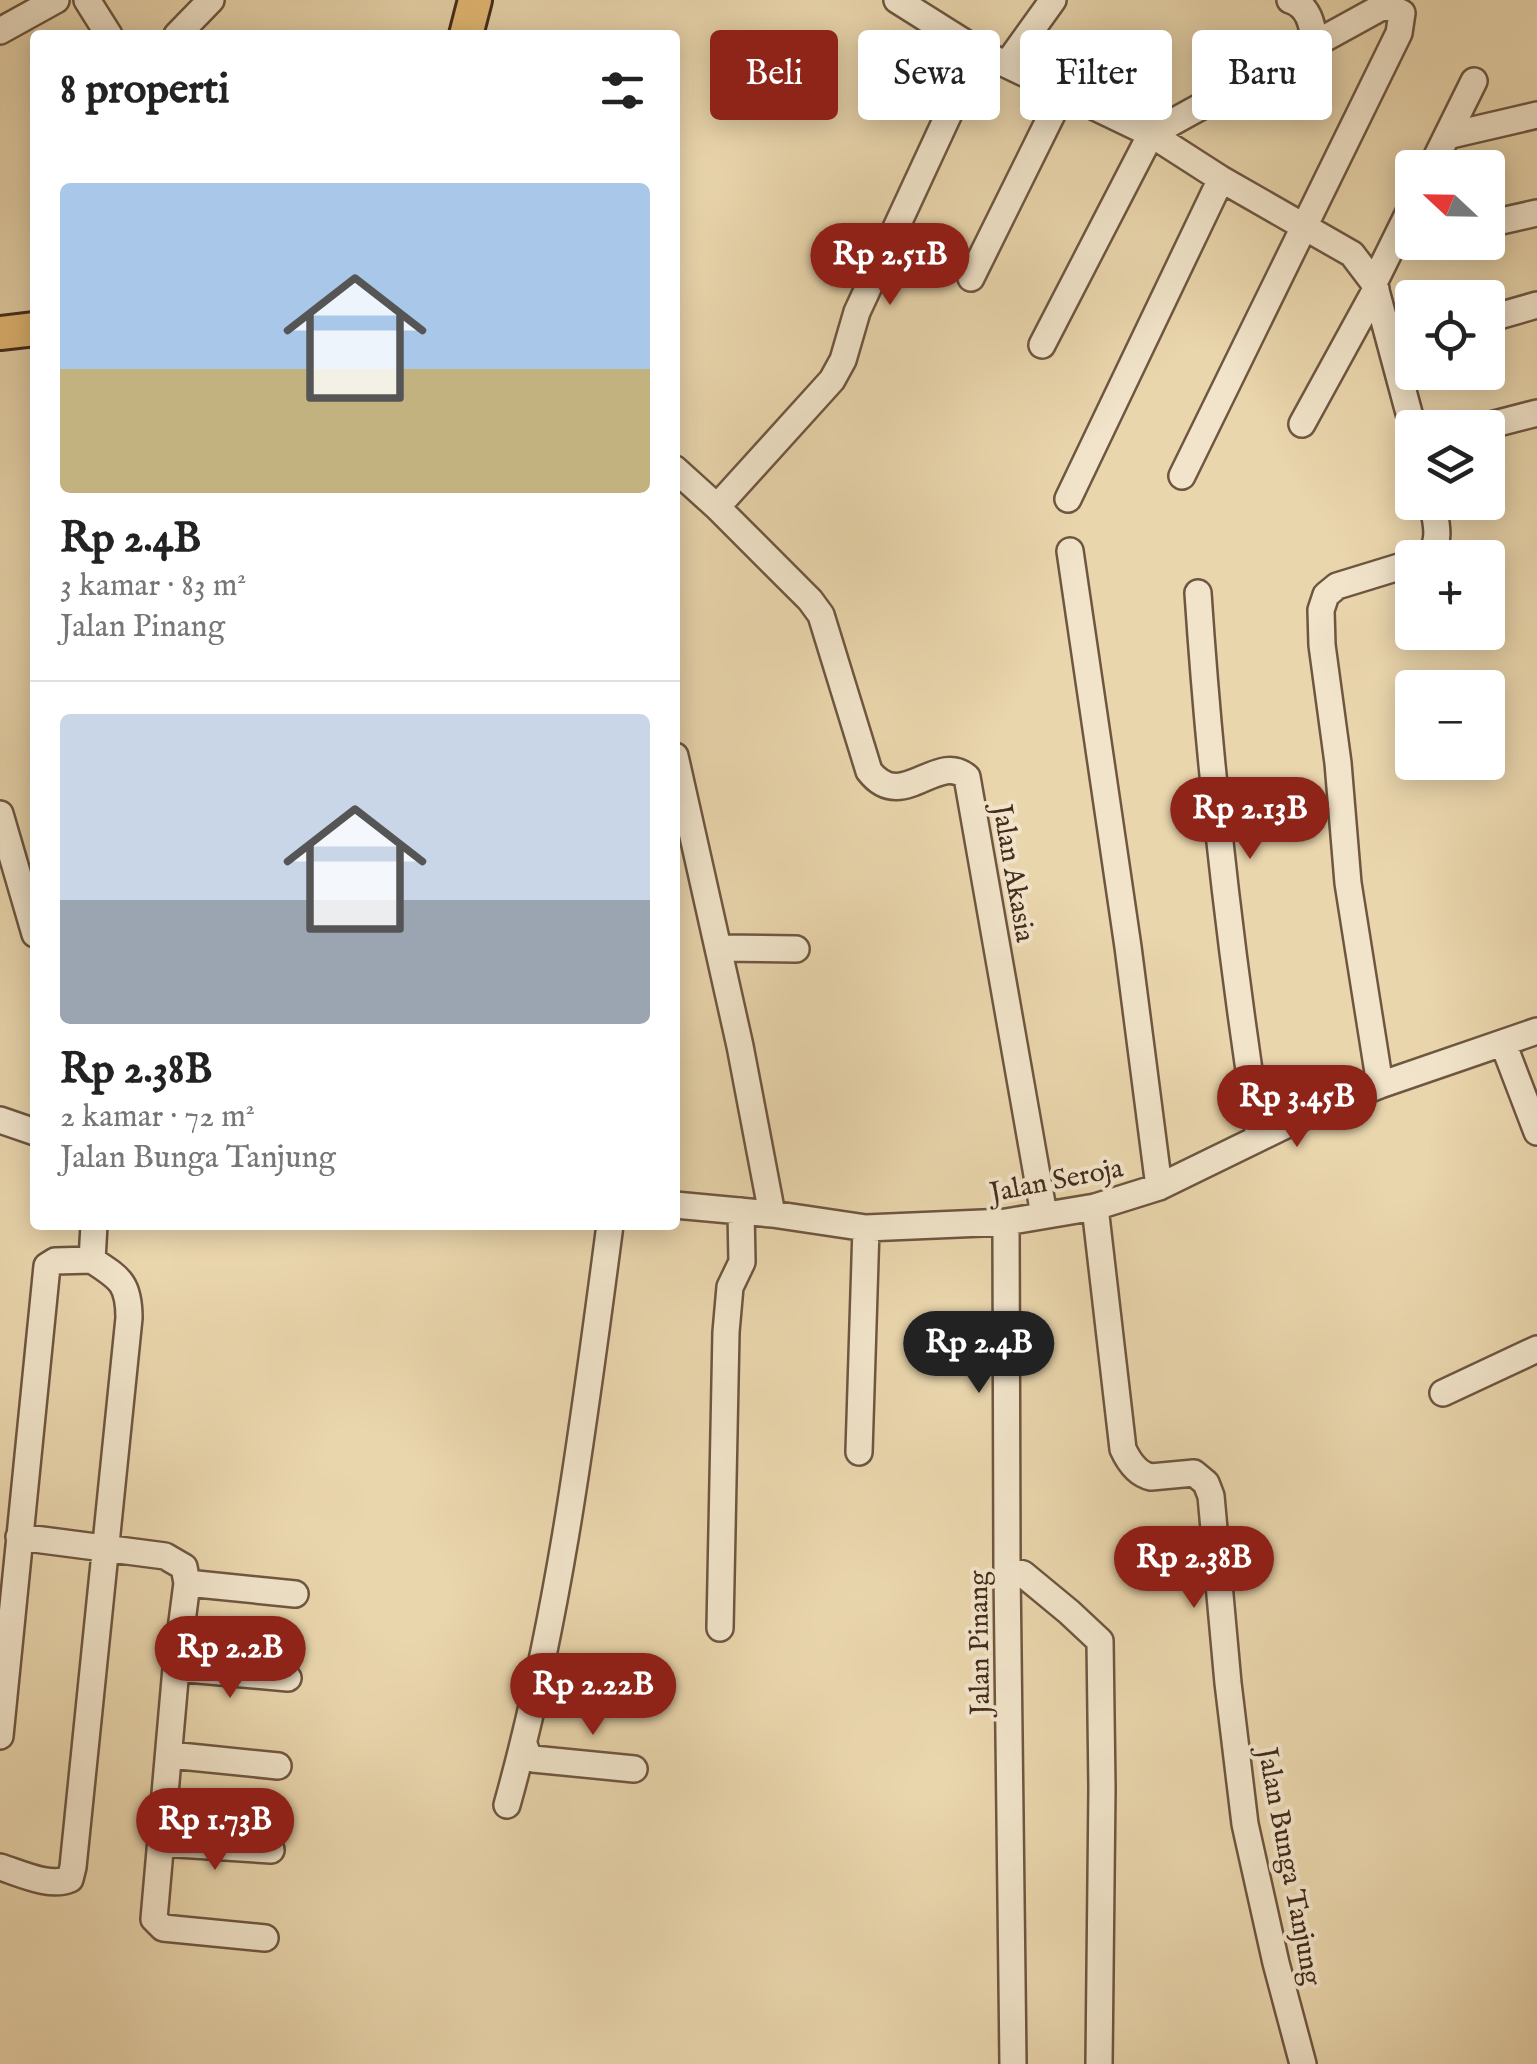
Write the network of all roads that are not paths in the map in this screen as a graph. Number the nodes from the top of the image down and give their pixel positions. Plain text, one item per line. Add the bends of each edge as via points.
1 (56, 0) edge
2 (87, 0) edge
3 (212, 0) edge
4 (898, 0) edge
5 (1053, 0) edge
6 (1290, 0) edge
7 (106, 30) edge
8 (182, 30) edge
9 (945, 30) edge
10 (1312, 30) edge
11 (0, 31) edge
12 (1332, 34) edge
13 (1000, 61) edge
14 (1007, 64) junction
15 (1020, 70) edge
16 (1474, 80) dead end
17 (1192, 111) edge
18 (1537, 115) edge
19 (946, 120) edge
20 (1050, 120) edge
21 (1122, 120) edge
22 (1151, 134) junction
23 (1447, 136) junction
24 (1440, 150) edge
25 (1221, 180) junction
26 (1537, 212) edge
27 (1505, 220) edge
28 (1304, 227) junction
29 (1395, 246) edge
30 (1352, 254) junction
31 (1395, 256) edge
32 (971, 278) dead end
33 (1375, 286) junction
34 (1537, 306) edge
35 (1505, 314) edge
36 (1395, 327) edge
37 (30, 330) edge
38 (0, 333) edge
39 (1042, 345) dead end
40 (1537, 413) edge
41 (1505, 421) edge
42 (1302, 424) dead end
43 (680, 474) edge
44 (1182, 476) dead end
45 (1068, 499) dead end
46 (717, 507) junction
47 (1070, 551) dead end
48 (1395, 568) edge
49 (1198, 593) dead end
50 (680, 778) edge
51 (0, 814) edge
52 (30, 917) edge
53 (718, 948) junction
54 (796, 949) dead end
55 (1537, 1031) edge
56 (1503, 1043) junction
57 (1380, 1085) junction
58 (0, 1120) edge
59 (30, 1130) edge
60 (1537, 1132) edge
61 (1259, 1137) junction
62 (1159, 1188) junction
63 (680, 1205) edge
64 (1095, 1208) junction
65 (741, 1211) junction
66 (772, 1214) junction
67 (1044, 1216) junction
68 (1006, 1222) junction
69 (866, 1228) junction
70 (94, 1230) edge
71 (609, 1230) edge
72 (92, 1260) junction
73 (1537, 1349) edge
74 (1443, 1393) dead end
75 (859, 1452) dead end
76 (19, 1537) junction
77 (107, 1547) junction
78 (1007, 1570) junction
79 (187, 1583) junction
80 (295, 1594) dead end
81 (720, 1628) dead end
82 (176, 1668) junction
83 (288, 1678) dead end
84 (0, 1736) edge
85 (524, 1744) junction
86 (170, 1754) junction
87 (278, 1766) dead end
88 (634, 1770) dead end
89 (507, 1805) dead end
90 (162, 1844) junction
91 (271, 1850) dead end
92 (0, 1867) edge
93 (265, 1938) dead end
94 (1012, 2064) edge
95 (1099, 2064) edge
96 (1303, 2064) edge

1 - 11 street
2 - 7 street
3 - 8 street
4 - 9 street
5 - 14 street
6 - 10 street via 1309,16
12 - 28 street via 1384,7 1402,12 1399,33
13 - 14 street
14 - 15 street
16 - 23 street
17 - 22 street
18 - 23 street
19 - 46 street via 832,380
20 - 32 street
21 - 22 street
22 - 25 street
22 - 39 street
23 - 24 street
25 - 28 street
25 - 45 street
26 - 27 street
28 - 30 street
28 - 44 street
29 - 30 street
30 - 33 street
31 - 33 street
33 - 36 street
33 - 42 street
34 - 35 street
37 - 38 main road
40 - 41 street
43 - 46 street, Jalan Akasia
46 - 67 street, Jalan Akasia via 821,615 877,781 893,788 951,769 966,776
47 - 62 street
48 - 57 street via 1337,586 1321,610 1348,883
49 - 61 street via 1238,1005
50 - 53 street
51 - 52 street
53 - 54 street
53 - 66 street
55 - 56 street, Jalan Seroja
56 - 57 street, Jalan Seroja
56 - 60 street
57 - 61 street, Jalan Seroja
58 - 59 street
61 - 62 street, Jalan Seroja
62 - 64 street, Jalan Seroja
63 - 65 street, Jalan Seroja
64 - 67 street, Jalan Seroja
64 - 96 street, Jalan Bunga Tanjung via 1128,1459 1150,1478 1194,1473 1211,1496 1246,1824
65 - 66 street, Jalan Seroja
65 - 81 street via 742,1262 730,1287 726,1332
66 - 69 street, Jalan Seroja
67 - 68 street, Jalan Seroja
68 - 69 street, Jalan Seroja
68 - 78 street, Jalan Pinang
69 - 75 street
70 - 72 street
71 - 85 street via 559,1580
72 - 76 street via 47,1266
72 - 77 street via 122,1281 129,1297
73 - 74 street
76 - 77 street
76 - 84 street
77 - 79 street via 172,1559 184,1567
77 - 92 street via 72,1875 50,1882
78 - 94 street, Jalan Pinang
78 - 95 street via 1022,1574 1100,1641
79 - 80 street
79 - 82 street
82 - 83 street
82 - 86 street
85 - 88 street via 532,1759
85 - 89 street
86 - 87 street
86 - 90 street
90 - 91 street
90 - 93 street via 158,1925

